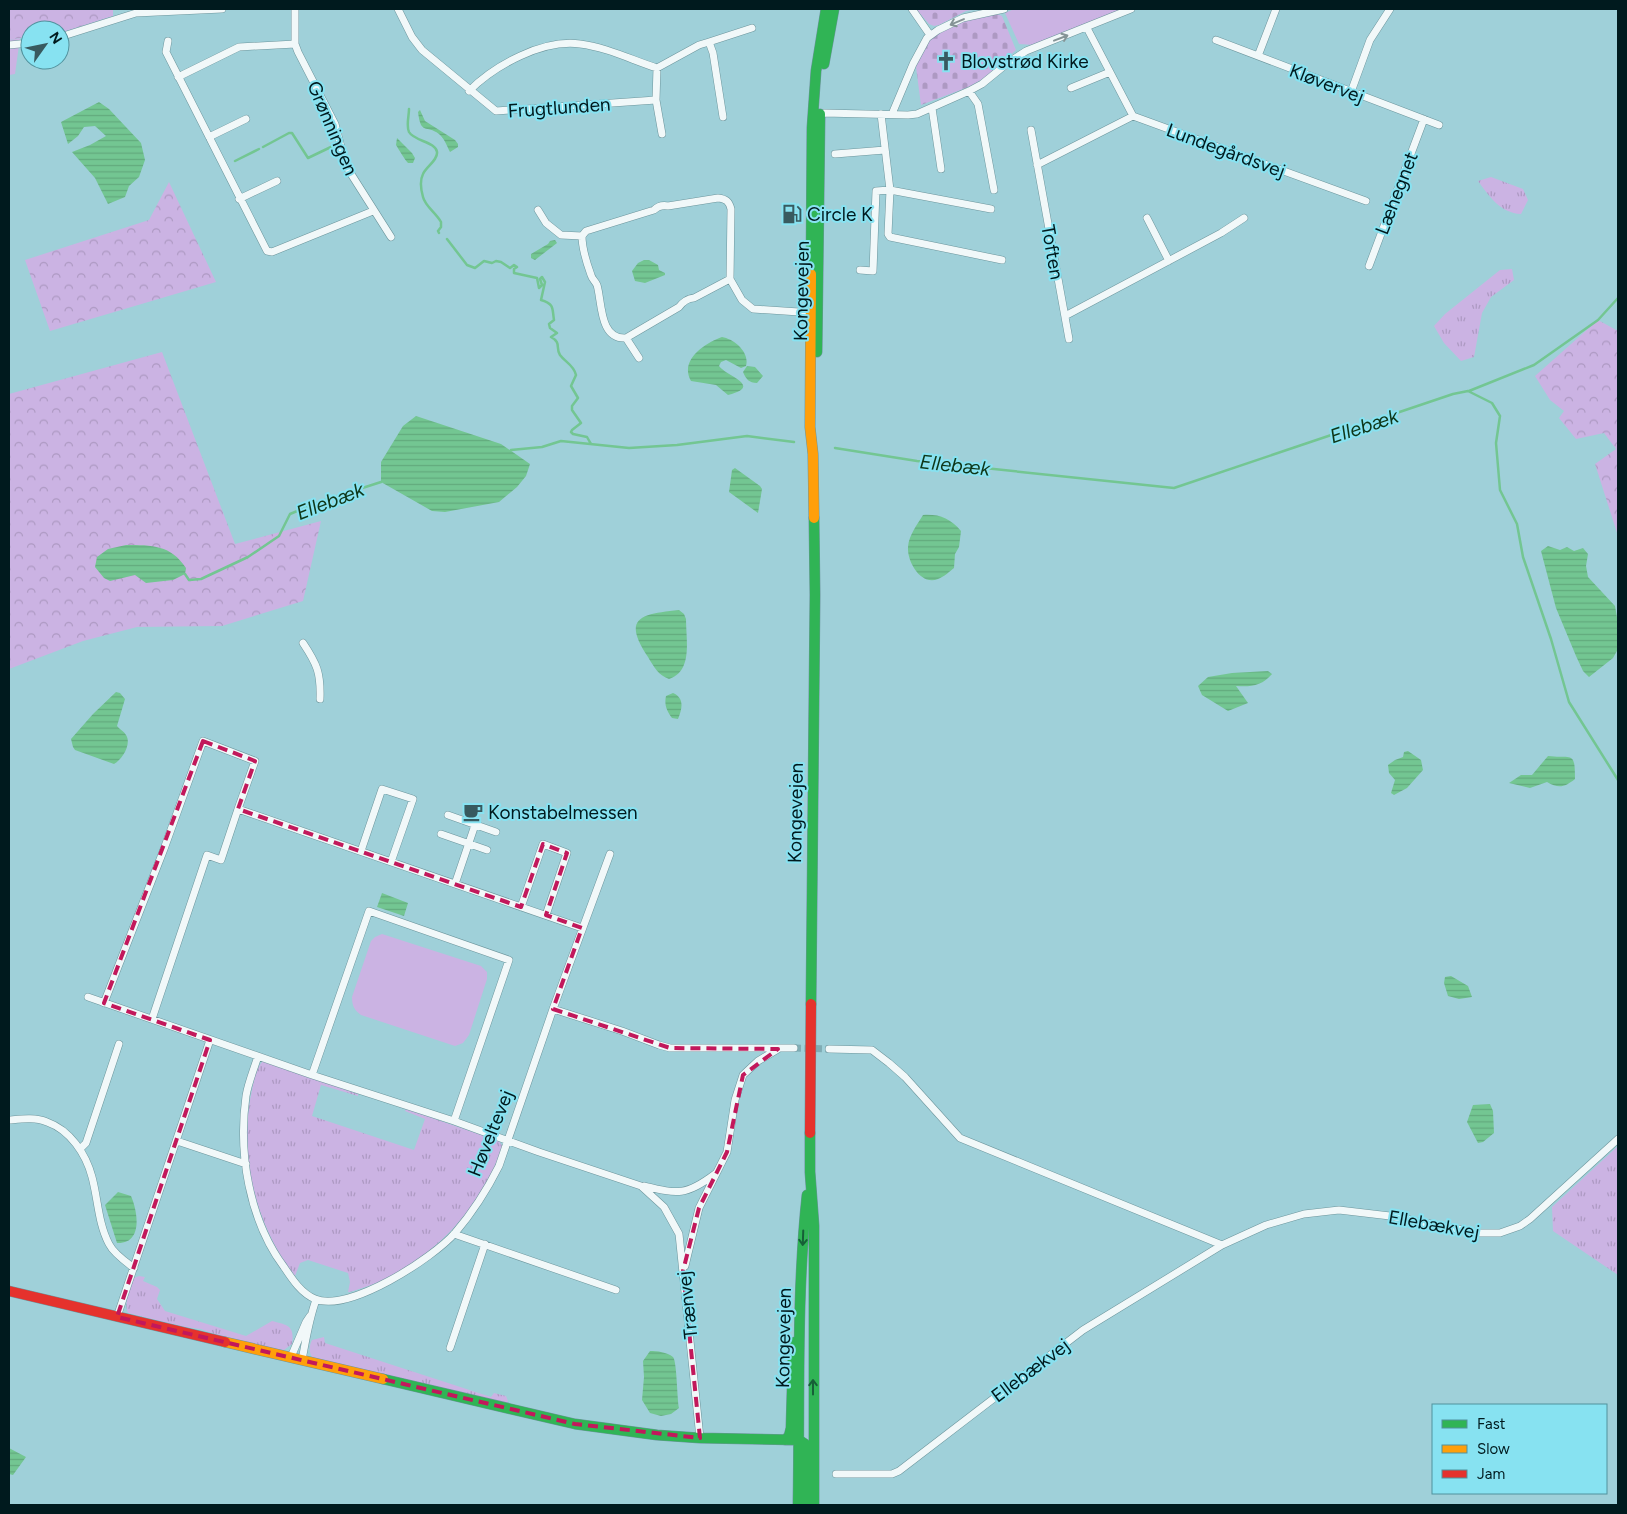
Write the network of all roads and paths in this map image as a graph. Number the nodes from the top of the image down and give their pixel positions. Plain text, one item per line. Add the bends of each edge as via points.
1 (222, 9) edge
2 (295, 9) edge
3 (398, 9) edge
4 (826, 9) edge
5 (834, 9) edge
6 (912, 9) edge
7 (1004, 9) edge
8 (1131, 9) edge
9 (1276, 9) edge
10 (1390, 9) edge
11 (180, 10) edge
12 (752, 28) dead end
13 (1087, 28) junction
14 (70, 34) edge
15 (930, 35) junction
16 (1216, 40) dead end
17 (168, 41) dead end
18 (710, 42) junction
19 (295, 44) junction
20 (1258, 56) junction
21 (657, 68) junction
22 (1110, 72) junction
23 (178, 77) junction
24 (1071, 88) dead end
25 (469, 91) junction
26 (970, 91) junction
27 (1351, 92) junction
28 (656, 100) junction
29 (932, 108) junction
30 (881, 114) junction
31 (892, 114) junction
32 (820, 116) junction
33 (1133, 116) junction
34 (723, 117) dead end
35 (246, 119) dead end
36 (1424, 119) junction
37 (1439, 125) dead end
38 (1031, 130) dead end
39 (662, 134) dead end
40 (208, 137) junction
41 (884, 150) junction
42 (835, 154) dead end
43 (1037, 165) junction
44 (941, 169) dead end
45 (277, 181) dead end
46 (890, 190) junction
47 (994, 190) dead end
48 (240, 199) junction
49 (1366, 201) dead end
50 (991, 208) dead end
51 (538, 210) dead end
52 (373, 211) junction
53 (1147, 218) dead end
54 (1244, 218) dead end
55 (582, 236) junction
56 (391, 237) dead end
57 (1002, 260) dead end
58 (1169, 261) junction
59 (1369, 266) dead end
60 (860, 270) dead end
61 (730, 279) junction
62 (814, 313) junction
63 (1065, 316) junction
64 (626, 338) junction
65 (1069, 339) dead end
66 (639, 358) dead end
67 (303, 643) dead end
68 (320, 699) dead end
69 (238, 809) junction
70 (448, 815) dead end
71 (475, 825) junction
72 (496, 832) dead end
73 (441, 834) dead end
74 (469, 844) junction
75 (487, 850) dead end
76 (361, 851) junction
77 (610, 854) dead end
78 (391, 862) junction
79 (455, 884) junction
80 (521, 907) junction
81 (546, 915) junction
82 (582, 928) junction
83 (88, 998) dead end
84 (104, 1003) junction
85 (553, 1009) junction
86 (152, 1020) junction
87 (210, 1040) junction
88 (119, 1044) dead end
89 (778, 1048) junction
90 (794, 1048) tunnel mouth
91 (829, 1049) tunnel mouth
92 (258, 1056) junction
93 (312, 1075) junction
94 (9, 1120) edge
95 (454, 1121) junction
96 (1618, 1139) edge
97 (509, 1140) junction
98 (177, 1142) junction
99 (80, 1149) junction
100 (246, 1164) junction
101 (717, 1172) junction
102 (810, 1172) junction
103 (641, 1186) junction
104 (454, 1234) junction
105 (485, 1244) junction
106 (1222, 1245) junction
107 (134, 1268) junction
108 (684, 1271) junction
109 (616, 1290) dead end
110 (9, 1291) edge
111 (316, 1300) junction
112 (801, 1301) junction
113 (117, 1317) junction
114 (450, 1348) dead end
115 (297, 1358) junction
116 (813, 1406) junction
117 (700, 1438) junction
118 (785, 1440) junction
119 (799, 1440) junction
120 (836, 1474) dead end
121 (798, 1476) junction
122 (798, 1505) edge
123 (807, 1505) edge
124 (814, 1505) edge

1 - 11 street
2 - 19 street, Grønningen
3 - 25 street, Frugtlunden via 422,50
4 - 62 main road, Kongevejen via 818,52 813,118
5 - 32 main road, Kongevejen via 826,47
6 - 15 street
7 -> 15 street via 963,18
8 - 13 street
9 - 20 street
10 - 27 street via 1370,40
11 - 14 street via 136,13
12 - 18 street
13 - 22 street
26 -> 13 street via 1024,53
15 - 31 street via 921,47
16 - 20 street, Kløvervej
17 - 23 street via 166,52
18 - 21 street
18 - 34 street
19 - 23 street via 240,47
19 - 52 street, Grønningen via 335,124 346,166
20 - 27 street, Kløvervej
21 - 25 street via 597,48 563,43 519,56
21 - 28 street
22 - 24 street
22 - 33 street
23 - 40 street
25 - 28 street, Frugtlunden via 496,111
26 - 29 street
26 - 47 street via 978,104
27 - 36 street, Kløvervej
28 - 39 street
29 - 31 street via 917,114
29 - 44 street
30 - 31 street
30 - 32 street via 824,113
30 - 41 street
32 - 62 main road, Kongevejen
33 - 43 street
33 - 49 street, Lundegårdsvej
35 - 40 street
36 - 37 street, Kløvervej
36 - 59 street, Læhegnet
38 - 43 street, Toften
40 - 48 street
41 - 42 street
41 - 46 street
43 - 63 street, Toften
45 - 48 street
46 - 50 street
46 - 57 street via 888,234 893,239
46 - 60 street via 878,190 874,194 873,270
48 - 52 street via 264,247 272,252
51 - 55 street via 546,223 560,235
52 - 56 street, Grønningen
53 - 58 street
54 - 58 street
55 - 61 street via 586,231 657,207 725,199 731,209
55 - 64 street via 601,300 599,305 604,322 614,334
58 - 63 street
61 - 62 street via 742,300 754,309
61 - 64 street
62 - 102 main road, Kongevejen via 816,427 813,454 815,595
63 - 65 street, Toften
64 - 66 street
67 - 68 street via 316,662
69 - 76 street
69 - 84 street via 255,761 203,741
69 - 86 street via 221,860 207,855
70 - 71 street
71 - 72 street
71 - 74 street
73 - 74 street
74 - 75 street
74 - 79 street
76 - 78 street
76 - 78 street via 382,788 413,799
77 - 82 street, Høveltevej
78 - 79 street
79 - 80 street
80 - 81 street
80 - 81 street via 543,844 567,853
81 - 82 street
82 - 85 street, Høveltevej
83 - 84 street, Trænvej
84 - 86 street, Trænvej
85 - 89 street via 670,1048
85 - 97 street, Høveltevej
86 - 87 street, Trænvej
87 - 92 street, Trænvej
87 - 98 street
88 - 99 street via 86,1143
89 - 90 street
89 - 101 street via 743,1075 735,1100 727,1152
91 - 106 street via 872,1050 905,1077 960,1138
92 - 93 street, Trænvej
92 - 100 street via 246,1095
93 - 95 street, Trænvej
93 - 95 street via 368,911 509,960
94 - 99 street via 29,1118 47,1122 65,1132
95 - 97 street, Trænvej
96 - 106 street, Ellebækvej via 1530,1219 1500,1233 1479,1233 1339,1210 1304,1214 1266,1225
97 - 103 street, Trænvej
97 - 104 street, Høveltevej via 488,1188
98 - 100 street
98 - 107 street
99 - 107 street via 92,1176 98,1212 109,1246
100 - 111 street via 256,1212 265,1234 296,1284
101 - 103 street, Trænvej via 685,1192
101 - 108 street via 699,1208
102 -> 112 main road, Kongevejen
116 -> 102 main road, Kongevejen via 814,1226
103 - 108 street, Trænvej via 664,1207 672,1220 679,1234
104 - 105 street
104 - 111 street, Høveltevej via 410,1269 386,1283 340,1300
105 - 109 street
105 - 114 street
106 - 120 street, Ellebækvej via 1083,1330 899,1471 892,1474
107 - 113 street
108 - 117 street, Trænvej
110 - 113 main road
111 - 115 street via 306,1322
112 - 118 main road via 793,1358 790,1432
112 - 119 main road, Kongevejen
113 - 115 main road
115 - 117 main road via 575,1424
116 - 119 main road via 808,1430
116 - 124 main road, Kongevejen
117 - 118 main road
118 - 119 main road
118 - 121 main road via 792,1447
119 - 121 main road, Kongevejen
119 - 123 main road via 807,1450
121 - 122 main road, Kongevejen

